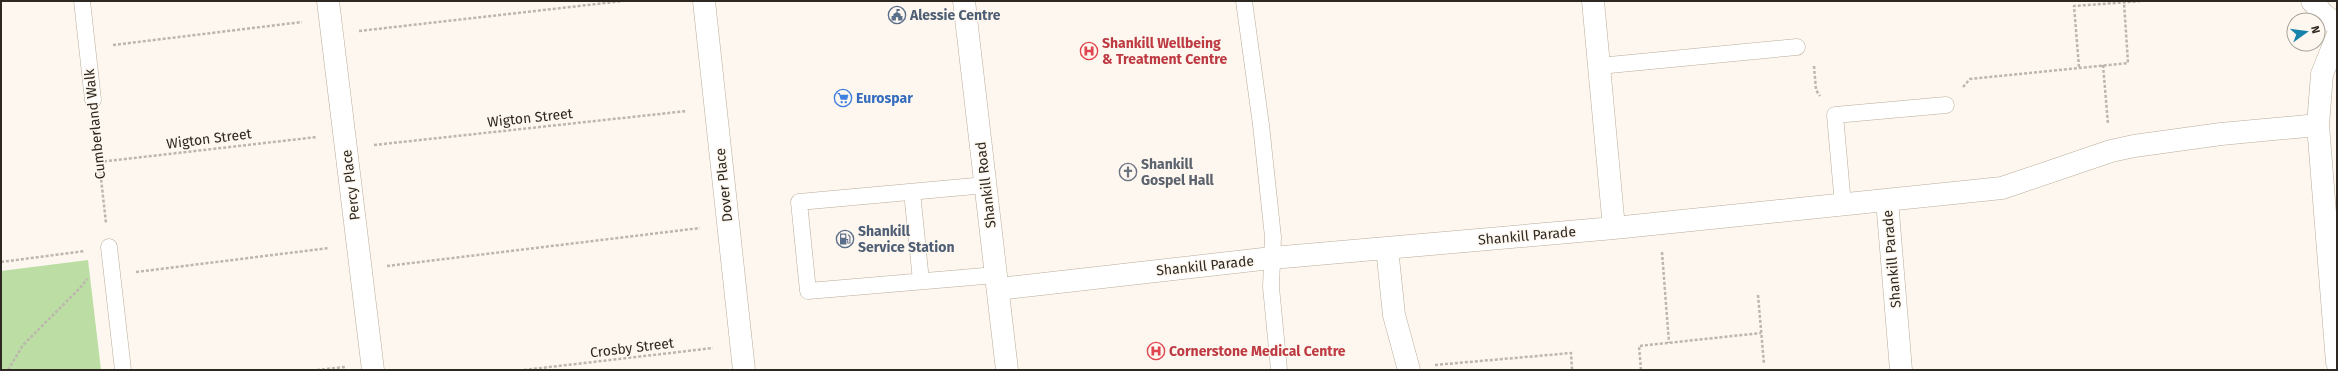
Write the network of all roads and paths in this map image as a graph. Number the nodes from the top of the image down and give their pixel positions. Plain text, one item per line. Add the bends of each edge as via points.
1 (82, 1) edge
2 (623, 1) edge
3 (704, 1) edge
4 (964, 1) edge
5 (1244, 1) edge
6 (1593, 1) edge
7 (2142, 1) edge
8 (2312, 1) edge
9 (2124, 2) junction
10 (331, 18) edge
11 (2337, 25) edge
12 (2337, 37) edge
13 (1797, 47) joint
14 (87, 48) junction
15 (2102, 65) junction
16 (1599, 66) junction
17 (2079, 67) junction
18 (93, 100) joint
19 (1946, 105) joint
20 (716, 108) junction
21 (1835, 115) junction
22 (2318, 126) junction
23 (345, 141) junction
24 (2111, 151) junction
25 (99, 162) junction
26 (986, 185) junction
27 (912, 192) junction
28 (1887, 200) junction
29 (1843, 205) junction
30 (1660, 223) junction
31 (728, 224) junction
32 (1614, 228) junction
33 (358, 245) junction
34 (109, 248) junction
35 (1387, 248) junction
36 (1272, 258) junction
37 (1, 262) edge
38 (360, 270) junction
39 (112, 275) junction
40 (921, 281) junction
41 (997, 282) junction
42 (2334, 294) edge
43 (1758, 295) dead end
44 (1761, 333) junction
45 (1669, 343) junction
46 (741, 345) junction
47 (2337, 362) edge
48 (1764, 364) dead end
49 (1409, 369) edge
50 (8, 370) edge
51 (122, 370) edge
52 (373, 370) edge
53 (524, 370) edge
54 (744, 370) edge
55 (1007, 370) edge
56 (1279, 370) edge
57 (1572, 370) edge
58 (1641, 370) edge
59 (1901, 370) edge

1 - 14 lane, Cumberland Walk
2 - 10 path
3 - 20 street, Dover Place
4 - 26 street, Shankill Road
5 - 36 lane via 1261,125 1273,237
6 - 16 street
7 - 9 path
8 - 11 street via 2322,14
9 - 15 path via 2128,63
9 - 17 path via 2074,6
10 - 14 path
10 - 23 street, Percy Place
12 - 22 street via 2322,74
13 - 16 lane
13 - 21 path via 1813,63 1816,90
14 - 18 lane, Cumberland Walk
15 - 17 path
15 - 24 path
16 - 32 street
17 - 19 path via 1970,79
18 - 25 path, Cumberland Walk
19 - 21 lane
20 - 23 path, Wigton Street
20 - 31 street, Dover Place
21 - 29 lane
22 - 24 street via 2222,134
22 - 42 street
23 - 25 path, Wigton Street
23 - 33 street, Percy Place
24 - 28 street via 2002,188
25 - 34 path, Cumberland Walk
26 - 27 lane
26 - 41 street, Shankill Road
27 - 40 lane
27 - 40 lane via 799,202 808,291
28 - 29 street, Shankill Parade
28 - 59 street, Shankill Parade
29 - 30 street, Shankill Parade
30 - 32 street, Shankill Parade
30 - 45 path
31 - 38 path
31 - 46 street, Dover Place
32 - 35 street, Shankill Parade
33 - 38 street, Percy Place
33 - 39 path
34 - 37 path
34 - 39 lane
34 - 50 path via 80,288 23,345
35 - 36 street, Shankill Parade
35 - 49 street via 1394,315
36 - 41 street, Shankill Parade
36 - 56 lane via 1271,287
38 - 52 street, Percy Place
39 - 51 lane
40 - 41 lane
41 - 55 street, Shankill Road
42 - 47 street
43 - 44 path
44 - 45 path
44 - 48 path
45 - 58 path via 1639,346
46 - 53 path, Crosby Street
46 - 54 street, Dover Place
49 - 57 path via 1571,353

